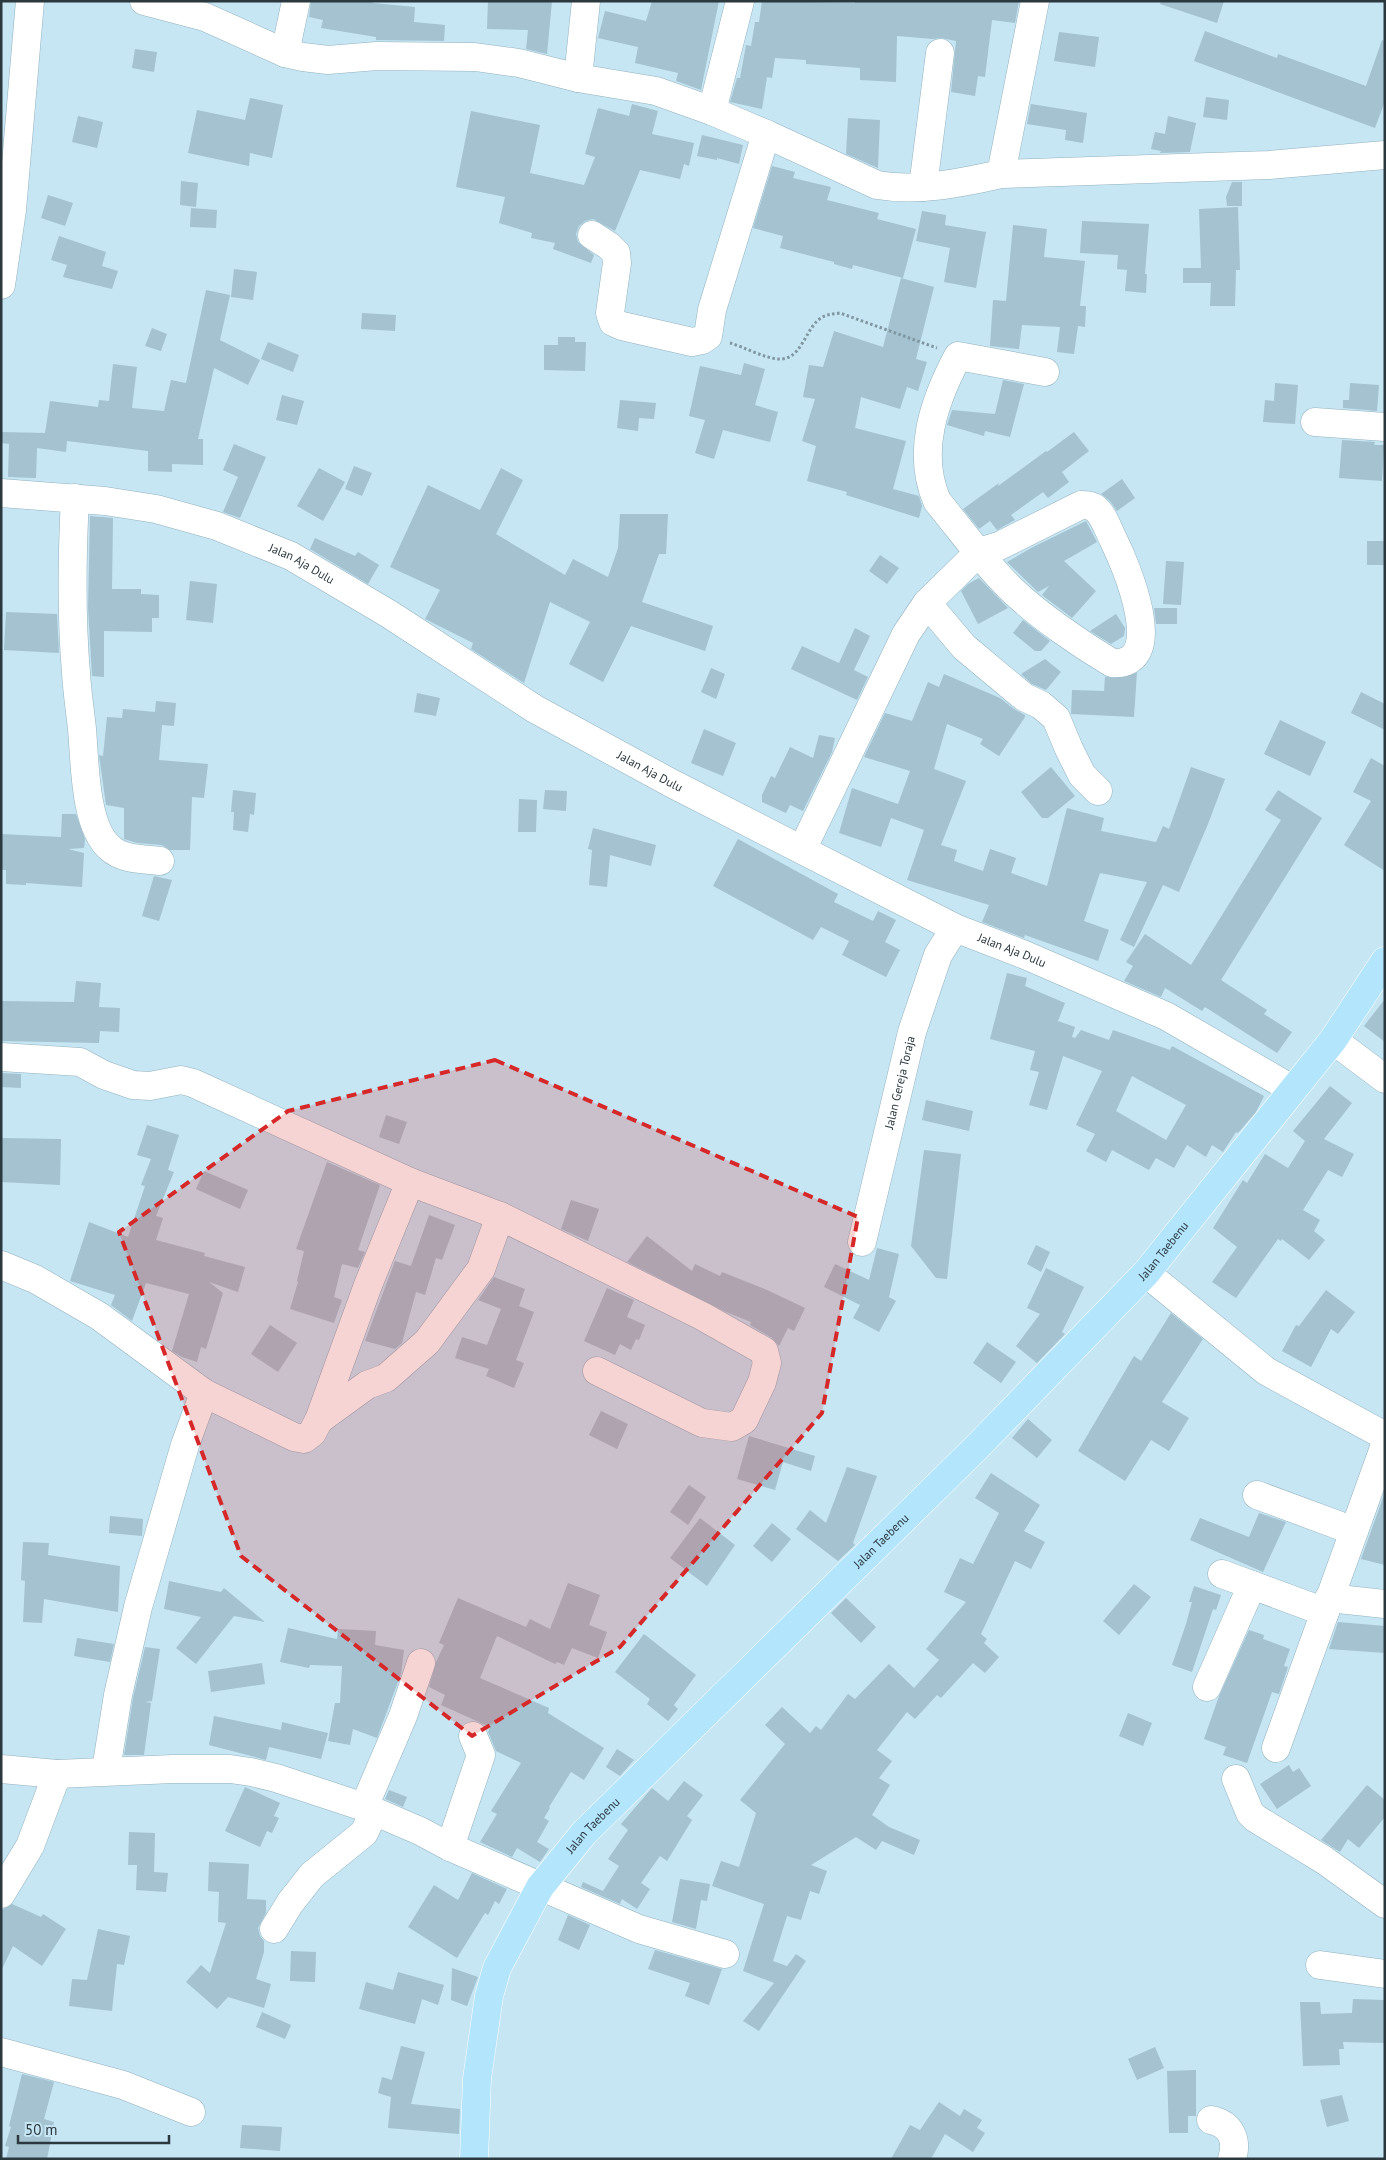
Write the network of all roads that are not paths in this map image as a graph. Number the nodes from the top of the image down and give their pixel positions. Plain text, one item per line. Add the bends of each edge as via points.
1 (30, 1) edge
2 (144, 1) edge
3 (296, 1) edge
4 (586, 1) edge
5 (740, 1) edge
6 (1035, 1) edge
7 (285, 53) junction
8 (940, 53) dead end
9 (578, 78) junction
10 (712, 111) junction
11 (766, 134) junction
12 (1385, 155) edge
13 (1001, 174) junction
14 (923, 187) junction
15 (7, 210) edge
16 (592, 235) dead end
17 (1, 285) edge
18 (1045, 372) dead end
19 (1315, 422) dead end
20 (1385, 427) edge
21 (1, 493) edge
22 (75, 498) junction
23 (979, 552) junction
24 (927, 603) junction
25 (1098, 791) dead end
26 (802, 850) junction
27 (160, 861) dead end
28 (955, 928) junction
29 (1385, 961) edge
30 (1333, 1040) junction
31 (1, 1056) edge
32 (1385, 1079) edge
33 (1292, 1089) junction
34 (410, 1182) junction
35 (500, 1216) junction
36 (862, 1242) dead end
37 (1, 1265) edge
38 (1146, 1273) junction
39 (597, 1371) dead end
40 (204, 1393) junction
41 (319, 1420) junction
42 (1385, 1436) edge
43 (1385, 1445) edge
44 (1256, 1496) dead end
45 (1354, 1531) junction
46 (1222, 1574) dead end
47 (1252, 1585) junction
48 (1385, 1604) edge
49 (1327, 1605) junction
50 (421, 1664) dead end
51 (1207, 1687) dead end
52 (473, 1736) dead end
53 (1276, 1748) dead end
54 (1, 1768) edge
55 (106, 1770) junction
56 (56, 1774) junction
57 (1236, 1779) dead end
58 (369, 1810) junction
59 (450, 1847) junction
60 (540, 1887) junction
61 (1, 1894) edge
62 (1385, 1904) edge
63 (274, 1929) dead end
64 (725, 1954) dead end
65 (1320, 1965) dead end
66 (1385, 1974) edge
67 (1, 2052) edge
68 (192, 2112) dead end
69 (1211, 2120) dead end
70 (474, 2159) edge
71 (1232, 2159) edge

1 - 15 street
2 - 7 street via 205,17
3 - 7 street
4 - 9 street
5 - 10 street
6 - 13 street
7 - 9 street via 328,60 377,56 475,57
8 - 14 street
9 - 10 street via 656,91
10 - 11 street
11 - 14 street via 876,184 896,188
11 - 16 street via 712,310 708,336 702,340 692,342 613,322 610,313 616,253
12 - 13 street via 1249,166
13 - 14 street via 964,183
15 - 17 street
18 - 23 street via 958,356 942,386 929,431 928,472 937,501
19 - 20 street
21 - 22 street, Jalan Aja Dulu
22 - 26 street, Jalan Aja Dulu via 156,509 217,526 291,556 535,709
22 - 27 street via 72,572 75,663 84,773 90,803 98,834 110,848 122,856
23 - 23 street via 999,546 1081,505 1095,508 1126,565 1134,588 1140,626 1139,648 1135,656 1121,664 1100,656 1010,588
23 - 24 street
24 - 25 street via 964,647 1024,697 1041,705 1056,718 1068,750 1082,774
24 - 26 street via 906,634
26 - 28 street, Jalan Aja Dulu
28 - 33 street, Jalan Aja Dulu via 1166,1016
28 - 36 street, Jalan Gereja Toraja via 938,955 912,1032
29 - 30 main road, Jalan Taebenu
30 - 32 street
30 - 33 main road, Jalan Taebenu
31 - 34 street via 80,1062 104,1075 132,1084 150,1086 181,1080 192,1083
33 - 38 main road, Jalan Taebenu
34 - 35 street
34 - 41 street
35 - 39 street via 710,1321 764,1351 767,1363 744,1420 732,1427 702,1423
35 - 41 street via 481,1269 427,1342 386,1378 367,1385
37 - 40 street via 35,1279 99,1316
38 - 42 street via 1266,1371
38 - 60 main road, Jalan Taebenu via 976,1448 584,1833
40 - 41 street via 294,1437 304,1439 312,1433
40 - 55 street via 185,1446 138,1607 118,1695
43 - 45 street
44 - 45 street
45 - 49 street
46 - 47 street
47 - 49 street
47 - 51 street
48 - 49 street
49 - 53 street
50 - 58 street
52 - 59 street via 481,1754
54 - 56 street
55 - 56 street
55 - 58 street via 251,1772
56 - 61 street via 30,1846
57 - 62 street via 1255,1818 1324,1860
58 - 59 street
58 - 63 street via 364,1833 312,1875
59 - 60 street
60 - 64 street via 639,1929
60 - 70 main road, Jalan Taebenu via 501,1961 489,1996 477,2079
65 - 66 street
67 - 68 street via 123,2084
69 - 71 street via 1220,2122 1232,2132

